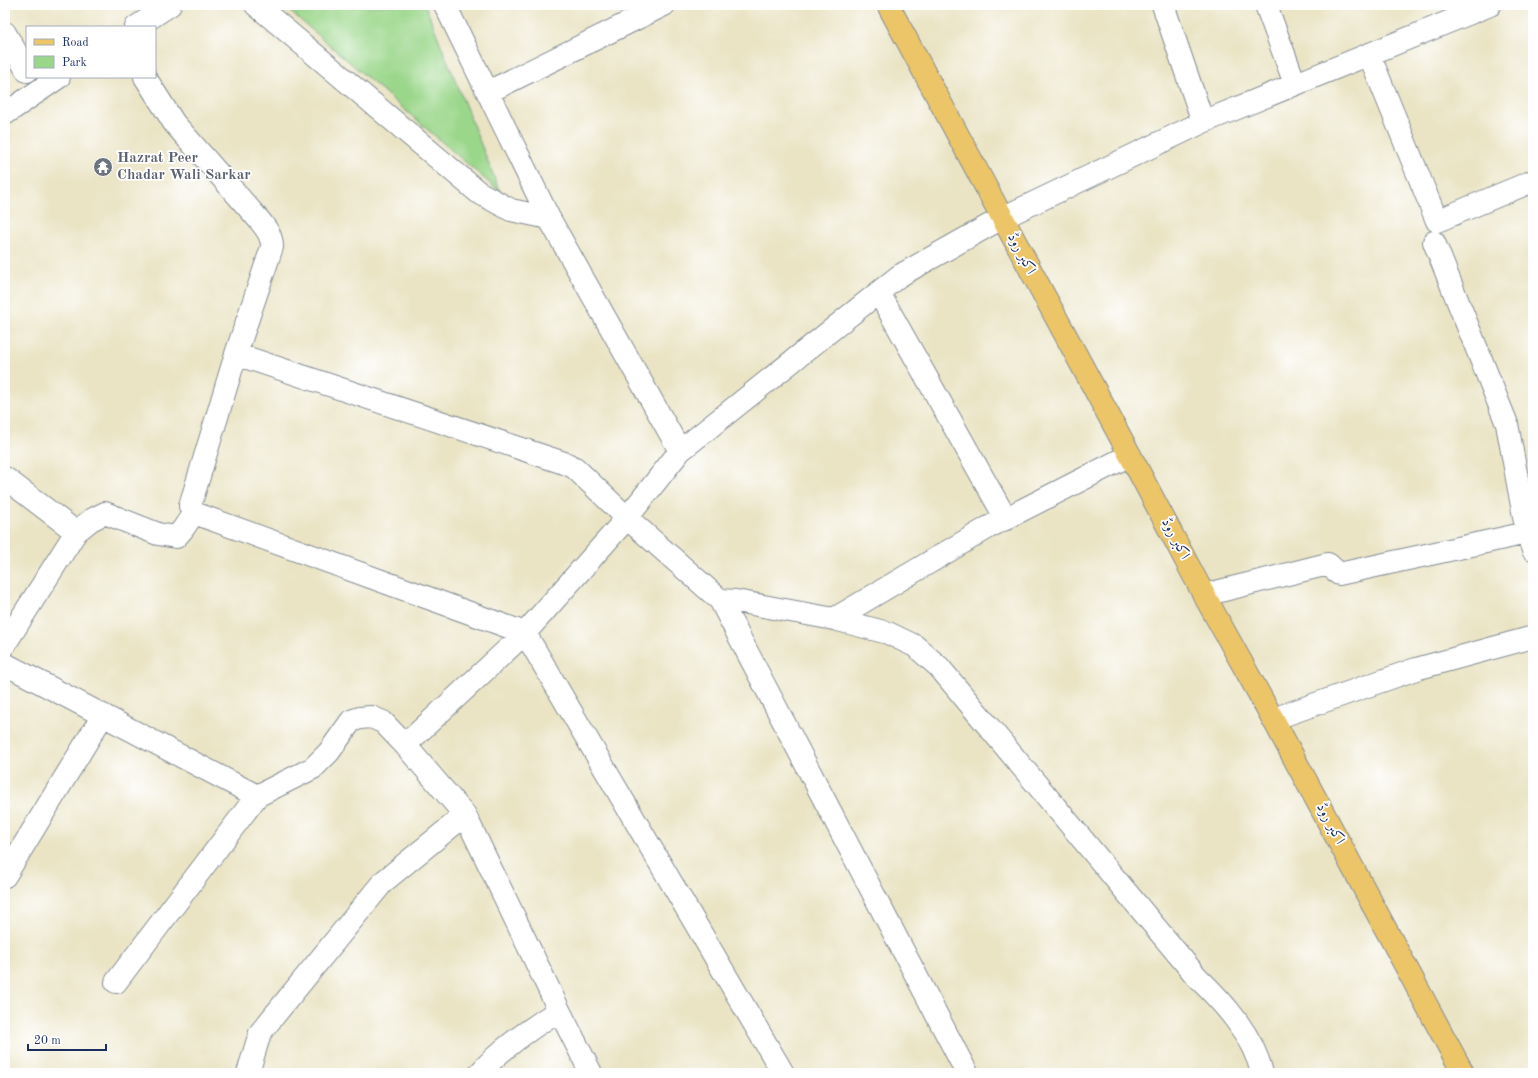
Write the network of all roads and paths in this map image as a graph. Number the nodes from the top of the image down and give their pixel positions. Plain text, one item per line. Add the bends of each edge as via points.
1 (170, 5) edge
2 (256, 5) edge
3 (445, 5) edge
4 (664, 5) edge
5 (888, 5) edge
6 (1163, 5) edge
7 (1266, 5) edge
8 (1490, 5) edge
9 (1466, 9) edge
10 (138, 26) edge
11 (5, 33) edge
12 (1369, 54) junction
13 (26, 69) edge
14 (55, 78) edge
15 (146, 78) edge
16 (34, 84) edge
17 (1295, 84) junction
18 (488, 92) junction
19 (5, 114) edge
20 (1202, 122) junction
21 (1533, 181) edge
22 (549, 218) junction
23 (1002, 218) junction
24 (1434, 242) dead end
25 (879, 293) junction
26 (236, 354) junction
27 (680, 451) junction
28 (1130, 455) junction
29 (5, 478) edge
30 (194, 513) junction
31 (627, 518) junction
32 (1006, 519) junction
33 (76, 532) junction
34 (1530, 541) edge
35 (1204, 595) junction
36 (720, 600) junction
37 (834, 619) junction
38 (525, 633) junction
39 (1533, 637) edge
40 (5, 644) edge
41 (5, 664) edge
42 (103, 715) junction
43 (1273, 719) junction
44 (405, 745) junction
45 (256, 796) junction
46 (465, 814) junction
47 (5, 876) edge
48 (116, 982) dead end
49 (559, 1010) junction
50 (248, 1073) edge
51 (480, 1073) edge
52 (591, 1073) edge
53 (783, 1073) edge
54 (967, 1073) edge
55 (1262, 1073) edge
56 (1463, 1073) edge

1 - 10 street
2 - 22 street via 478,192 512,210
3 - 18 street
4 - 18 street
5 - 23 main road, اکبر روڈ
6 - 20 street
7 - 17 street
8 - 9 street
9 - 12 street
11 - 13 street
12 - 17 street
12 - 21 street via 1437,222
14 - 16 street
15 - 26 street via 174,123 260,221 272,240 272,247
16 - 19 street
17 - 20 street
18 - 22 street
20 - 23 street
22 - 27 street
23 - 25 street via 899,276
23 - 28 main road, اکبر روڈ
24 - 34 street via 1507,424
25 - 27 street
25 - 32 street
26 - 30 street via 190,506
26 - 31 street via 560,461 575,468
27 - 31 street
28 - 32 street
28 - 35 main road, اکبر روڈ
29 - 33 street
30 - 33 street via 176,537 158,534 105,513
30 - 38 street
31 - 36 street
31 - 38 street
32 - 37 street
33 - 40 street
34 - 35 street via 1339,574 1328,564
35 - 43 main road, اکبر روڈ
36 - 37 street
36 - 54 street
37 - 55 street via 888,633 915,646 939,667 1197,977 1225,1006 1249,1040
38 - 44 street
38 - 53 street
39 - 43 street via 1416,669
41 - 42 street
42 - 45 street
42 - 47 street
43 - 56 main road, اکبر روڈ
44 - 45 street via 383,722 371,717 351,721 329,752 312,768
44 - 46 street
45 - 48 street
46 - 49 street
46 - 50 street via 382,882 260,1033
49 - 51 street via 515,1040
49 - 52 street

